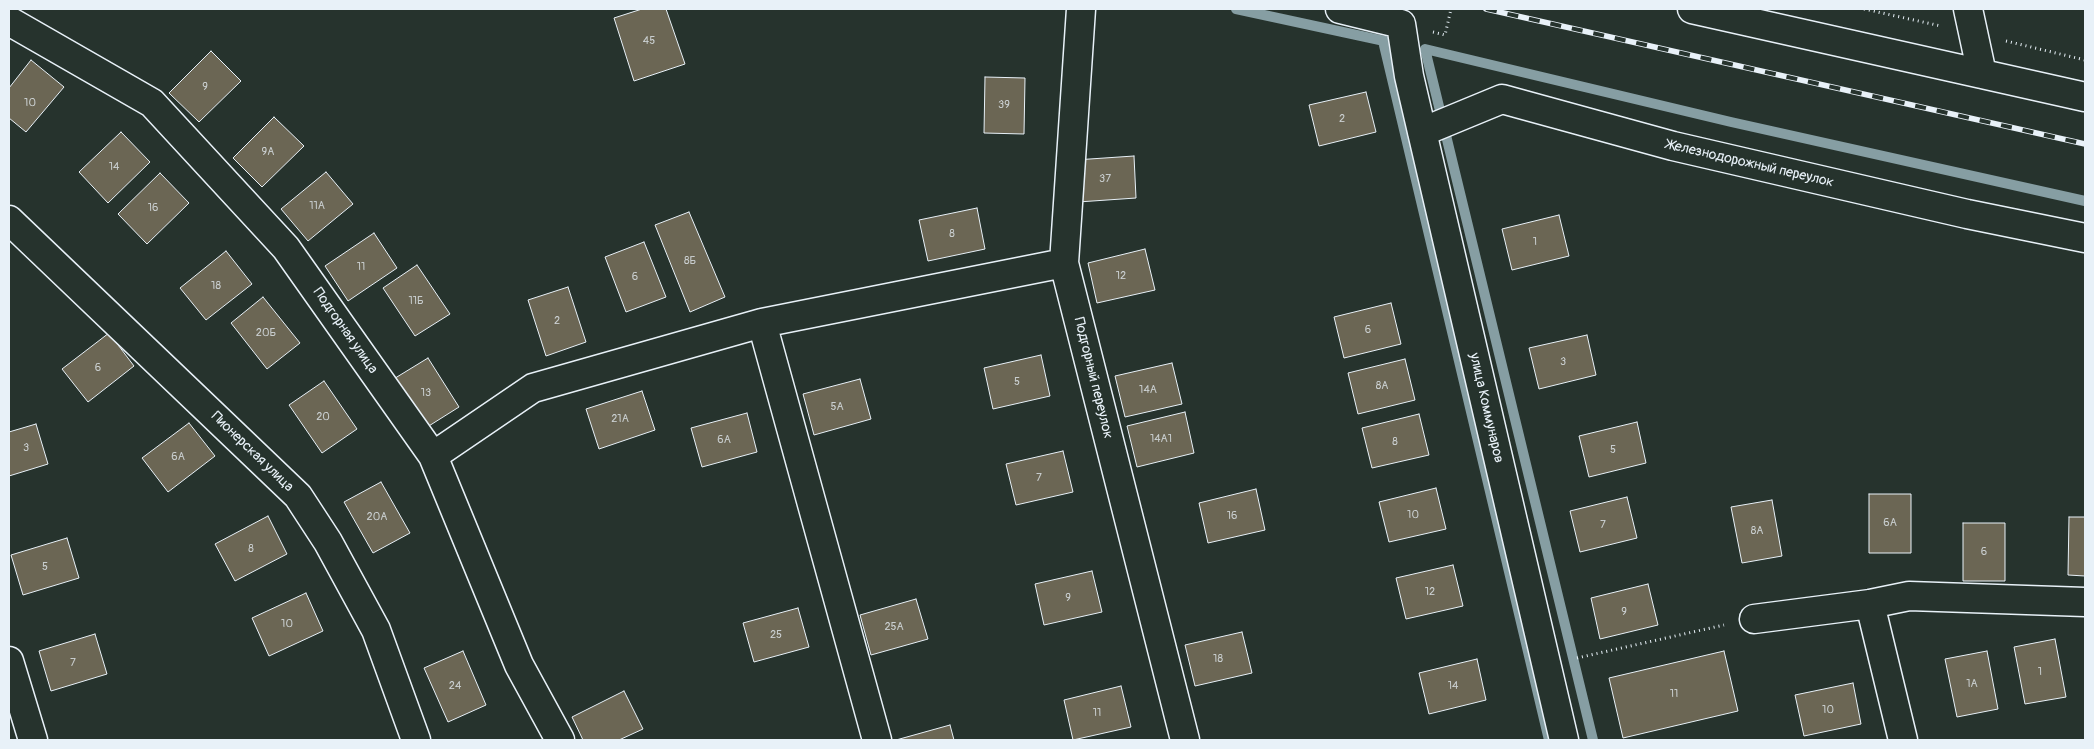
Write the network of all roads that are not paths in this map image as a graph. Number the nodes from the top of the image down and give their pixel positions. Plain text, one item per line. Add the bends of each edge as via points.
1 (1081, 9) edge
2 (1340, 9) edge
3 (1692, 9) edge
4 (1968, 9) edge
5 (9, 20) edge
6 (1982, 74) junction
7 (2085, 97) edge
8 (1422, 132) junction
9 (9, 220) edge
10 (2085, 238) edge
11 (1064, 264) junction
12 (762, 323) junction
13 (433, 456) junction
14 (2085, 602) edge
15 (1870, 604) junction
16 (1754, 618) road end
17 (9, 661) edge
18 (33, 740) edge
19 (416, 740) edge
20 (560, 740) edge
21 (877, 740) edge
22 (1185, 740) edge
23 (1564, 740) edge
24 (1903, 740) edge

1 - 11 street, Подгорный переулок
2 - 8 street, улица Коммунаров via 1401,24 1408,76
3 - 6 street
4 - 6 street
5 - 13 street, Подгорная улица via 152,103 286,248
6 - 7 street
8 - 10 street, Железнодорожный переулок via 1502,100 1673,146
8 - 23 street, улица Коммунаров
9 - 19 street, Пионерская улица via 298,496 328,542 376,630
11 - 12 street
11 - 22 street, Подгорный переулок
12 - 13 street via 533,388
12 - 21 street
13 - 20 street, Подгорная улица via 519,665
14 - 15 street via 1909,596
15 - 16 street
15 - 24 street
17 - 18 street

